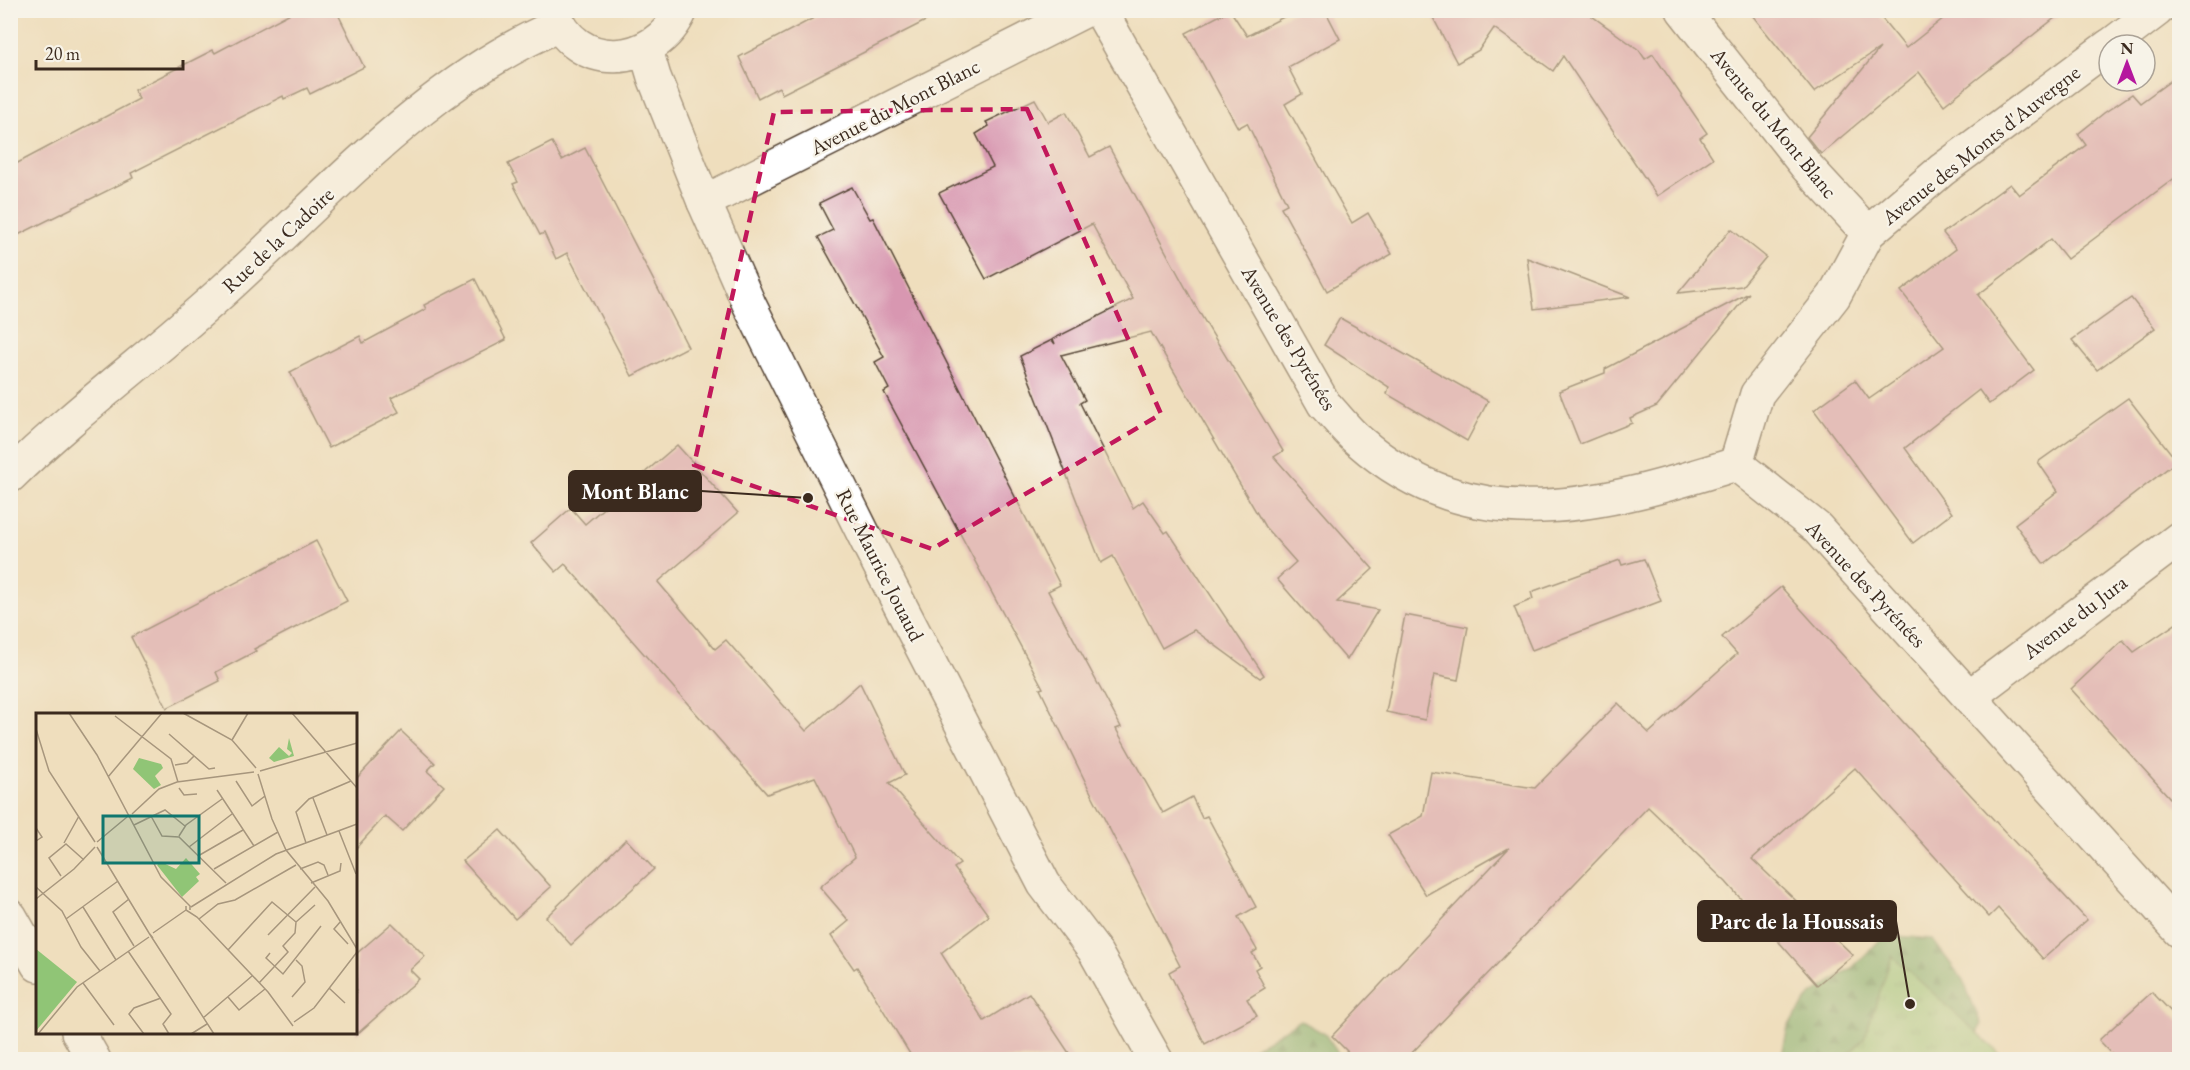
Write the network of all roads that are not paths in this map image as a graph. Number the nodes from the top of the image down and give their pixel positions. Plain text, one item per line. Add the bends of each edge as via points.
1 (681, 10) edge
2 (1086, 10) edge
3 (1100, 10) edge
4 (1683, 10) edge
5 (2157, 10) edge
6 (556, 18) edge
7 (2127, 33) edge
8 (646, 50) junction
9 (2097, 56) edge
10 (704, 202) junction
11 (1868, 233) junction
12 (1736, 464) junction
13 (10, 476) edge
14 (2180, 538) edge
15 (1970, 696) junction
16 (2172, 910) edge
17 (10, 916) edge
18 (36, 961) edge
19 (79, 1034) edge
20 (94, 1059) edge
21 (1156, 1059) edge

1 - 8 street via 668,33
2 - 10 street, Avenue du Mont Blanc
3 - 12 street, Avenue des Pyrénées via 1324,404 1358,441 1397,469 1433,489 1525,508 1583,504 1644,493
4 - 11 street, Avenue du Mont Blanc via 1807,167
5 - 7 street, Avenue des Monts d'Auvergne
6 - 8 street via 576,43 598,54 622,56
6 - 13 street, Rue de la Cadoire via 460,80 399,127 222,292
8 - 10 street, Rue Maurice Jouaud
9 - 11 street, Avenue des Monts d'Auvergne via 1942,170
10 - 21 street, Rue Maurice Jouaud via 749,304 1044,884 1094,950
11 - 12 street, Avenue des Monts d'Auvergne via 1834,296 1757,394
12 - 15 street, Avenue des Pyrénées via 1817,528
14 - 15 street, Avenue du Jura
15 - 16 street, Avenue des Pyrénées
17 - 18 street
19 - 20 street

